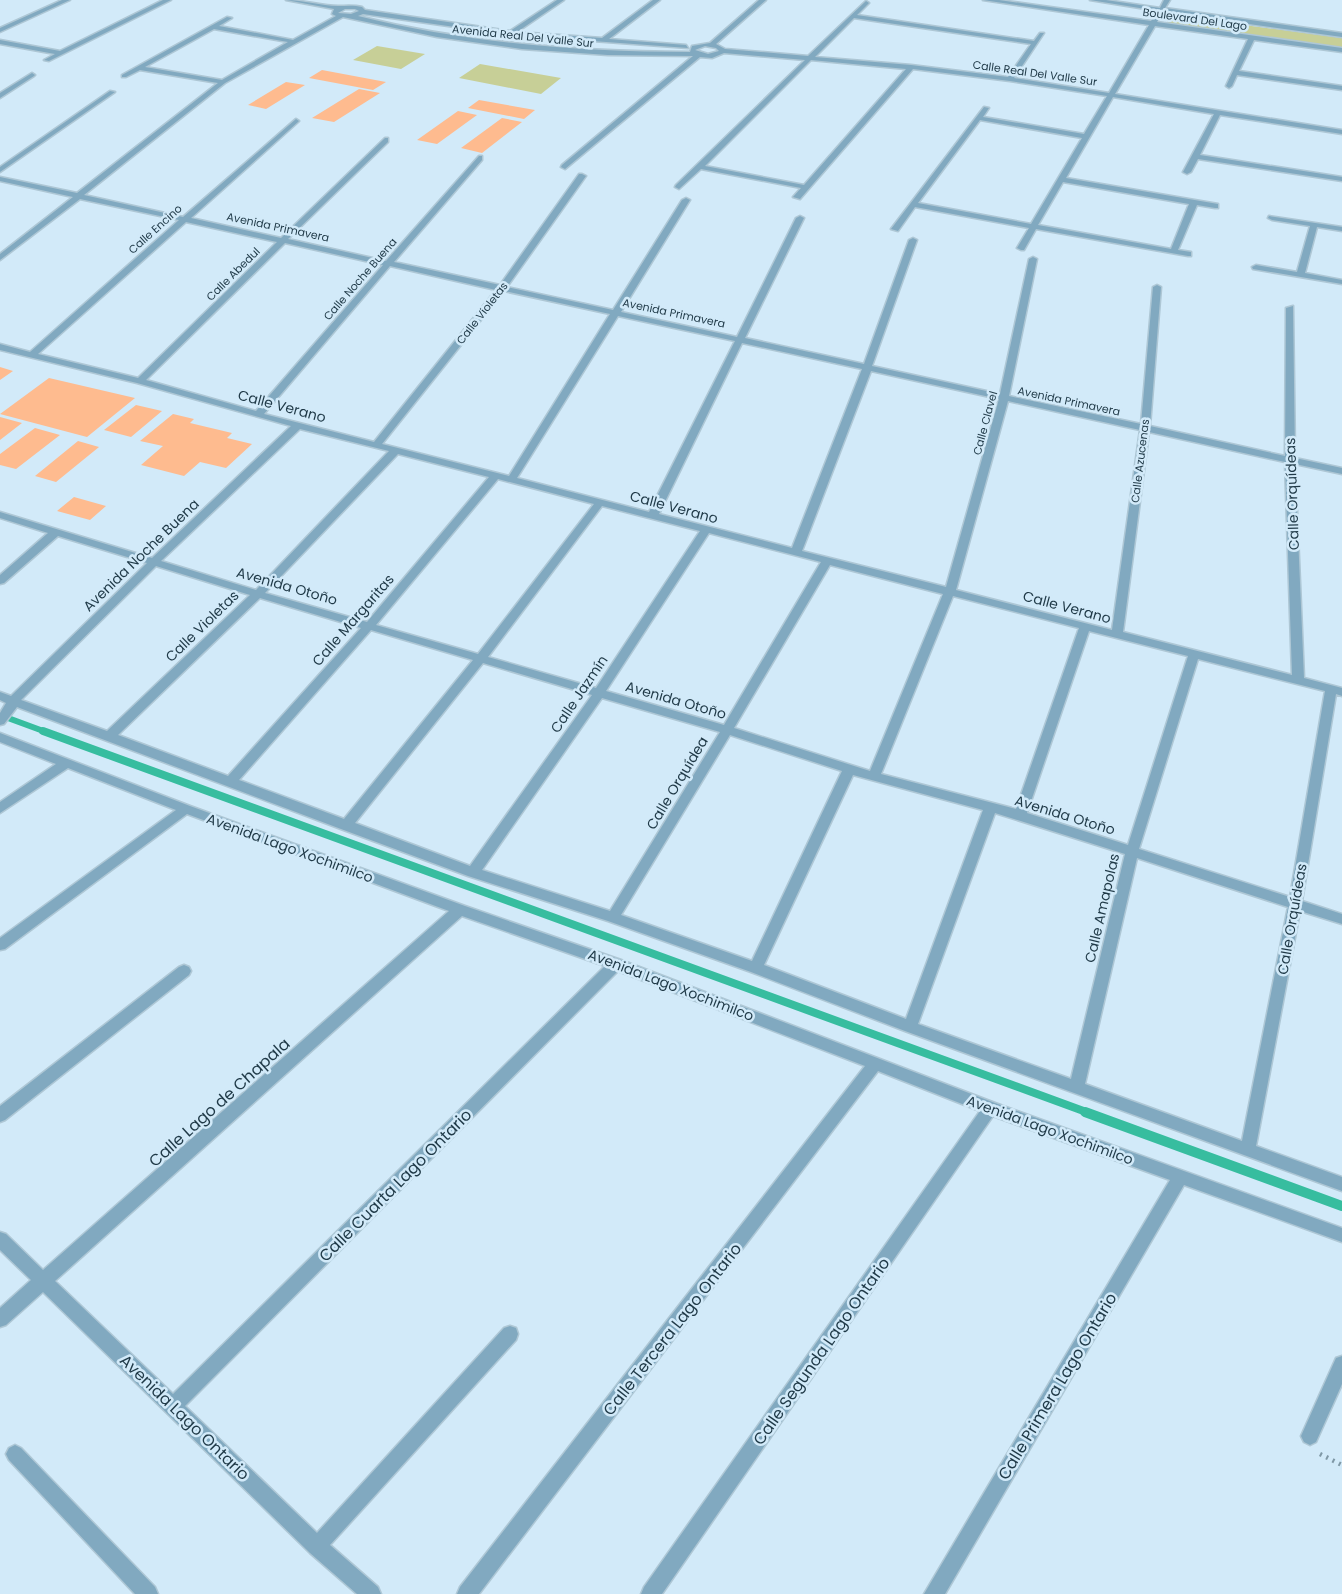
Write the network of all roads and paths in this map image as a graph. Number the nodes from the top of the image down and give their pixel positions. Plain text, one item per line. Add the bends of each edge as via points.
1 (67, 0) edge
2 (168, 0) edge
3 (289, 0) edge
4 (366, 0) edge
5 (561, 0) edge
6 (657, 0) edge
7 (763, 0) edge
8 (986, 0) edge
9 (1093, 0) edge
10 (1166, 0) edge
11 (866, 3) dead end
12 (355, 7) junction
13 (339, 8) junction
14 (1161, 9) junction
15 (363, 12) junction
16 (340, 16) junction
17 (351, 16) junction
18 (853, 16) junction
19 (229, 18) dead end
20 (1154, 24) junction
21 (214, 27) junction
22 (0, 30) edge
23 (511, 33) junction
24 (1042, 34) dead end
25 (1342, 35) edge
26 (1252, 37) junction
27 (604, 40) junction
28 (0, 42) edge
29 (296, 42) junction
30 (1035, 43) junction
31 (712, 44) junction
32 (1342, 50) edge
33 (723, 51) junction
34 (696, 52) junction
35 (61, 53) junction
36 (810, 58) junction
37 (47, 60) dead end
38 (911, 67) junction
39 (141, 68) junction
40 (1236, 73) junction
41 (32, 75) dead end
42 (124, 76) dead end
43 (1010, 79) junction
44 (223, 82) junction
45 (1229, 86) dead end
46 (1342, 88) edge
47 (112, 92) dead end
48 (1112, 94) junction
49 (0, 96) edge
50 (986, 108) dead end
51 (1218, 112) junction
52 (978, 118) junction
53 (296, 121) dead end
54 (1342, 132) edge
55 (1087, 136) junction
56 (385, 140) dead end
57 (1195, 156) junction
58 (479, 158) dead end
59 (565, 167) dead end
60 (700, 167) junction
61 (0, 170) edge
62 (1187, 172) dead end
63 (582, 176) dead end
64 (0, 179) edge
65 (1342, 179) edge
66 (1062, 180) junction
67 (805, 187) junction
68 (679, 188) dead end
69 (79, 196) junction
70 (797, 197) dead end
71 (686, 200) dead end
72 (1194, 202) junction
73 (914, 205) junction
74 (1215, 206) dead end
75 (184, 218) junction
76 (800, 218) dead end
77 (1272, 218) dead end
78 (1314, 224) junction
79 (1033, 226) junction
80 (895, 229) dead end
81 (1342, 229) edge
82 (284, 240) junction
83 (913, 240) dead end
84 (1021, 248) dead end
85 (1174, 251) junction
86 (1188, 254) dead end
87 (0, 258) edge
88 (1033, 259) dead end
89 (388, 262) junction
90 (1256, 267) dead end
91 (1300, 275) junction
92 (1342, 282) edge
93 (1157, 287) dead end
94 (502, 288) junction
95 (1290, 308) dead end
96 (614, 312) junction
97 (741, 339) junction
98 (0, 348) edge
99 (31, 355) junction
100 (868, 366) junction
101 (140, 381) junction
102 (1004, 398) junction
103 (258, 415) junction
104 (298, 425) junction
105 (1145, 429) junction
106 (376, 445) junction
107 (396, 450) junction
108 (1290, 461) junction
109 (1342, 471) edge
110 (496, 475) junction
111 (512, 479) junction
112 (601, 501) junction
113 (0, 515) edge
114 (654, 515) junction
115 (706, 530) junction
116 (56, 532) junction
117 (796, 552) junction
118 (827, 561) junction
119 (154, 563) junction
120 (0, 581) edge
121 (950, 591) junction
122 (258, 594) junction
123 (370, 625) junction
124 (1084, 626) junction
125 (1117, 634) junction
126 (1194, 654) junction
127 (481, 658) junction
128 (1298, 680) junction
129 (1337, 690) edge
130 (599, 693) junction
131 (7, 703) edge
132 (0, 720) edge
133 (727, 730) junction
134 (110, 736) junction
135 (0, 737) edge
136 (66, 763) junction
137 (849, 769) junction
138 (874, 777) junction
139 (230, 782) junction
140 (0, 808) edge
141 (186, 809) junction
142 (990, 809) junction
143 (1020, 816) junction
144 (346, 826) junction
145 (1132, 852) junction
146 (473, 872) junction
147 (1295, 904) junction
148 (460, 910) junction
149 (612, 917) junction
150 (1342, 919) edge
151 (0, 945) edge
152 (616, 964) junction
153 (756, 968) junction
154 (184, 971) dead end
155 (910, 1027) junction
156 (876, 1063) junction
157 (1077, 1087) junction
158 (990, 1108) junction
159 (0, 1115) edge
160 (1248, 1148) junction
161 (1180, 1178) junction
162 (1342, 1184) edge
163 (1342, 1235) edge
164 (0, 1240) edge
165 (44, 1280) junction
166 (0, 1319) edge
167 (510, 1334) dead end
168 (1342, 1364) edge
169 (173, 1406) junction
170 (1310, 1436) dead end
171 (15, 1454) dead end
172 (317, 1546) junction
173 (148, 1594) edge
174 (371, 1594) edge
175 (467, 1594) edge
176 (651, 1594) edge
177 (934, 1594) edge

1 - 22 street
2 - 35 street
3 - 13 street
4 - 12 street
5 - 23 street
6 - 27 street
7 - 31 street
8 - 20 street, Boulevard Del Lago
9 - 14 street, Boulevard Del Lago
10 - 14 street
11 - 18 street
12 - 13 street
12 - 15 street via 363,9
13 - 16 street via 335,14
14 - 20 street
14 - 25 street, Boulevard Del Lago
15 - 17 street
15 - 23 street, Avenida Real Del Valle Sur
16 - 17 street
16 - 29 street
17 - 34 street, Avenida Real Del Valle Sur via 444,37 570,53
18 - 30 street
18 - 36 street
19 - 21 street
20 - 26 street, Boulevard Del Lago
20 - 48 street
21 - 29 street
21 - 39 street
23 - 27 street, Avenida Real Del Valle Sur
24 - 30 street
26 - 32 street, Boulevard Del Lago
26 - 40 street
27 - 34 street, Avenida Real Del Valle Sur
28 - 35 street
29 - 44 street
30 - 43 street
31 - 33 street
31 - 34 street
33 - 34 street, Calle Real Del Valle Sur via 711,56
33 - 36 street, Calle Real Del Valle Sur
34 - 59 street
35 - 37 street
36 - 38 street, Calle Real Del Valle Sur
36 - 60 street
38 - 43 street, Calle Real Del Valle Sur
38 - 67 street
39 - 42 street
39 - 44 street
40 - 45 street
40 - 46 street
41 - 49 street
43 - 48 street, Calle Real Del Valle Sur
44 - 69 street
47 - 61 street
48 - 51 street, Calle Real Del Valle Sur
48 - 55 street
50 - 52 street
51 - 54 street, Calle Real Del Valle Sur
51 - 57 street
52 - 55 street
52 - 73 street
53 - 75 street, Calle Encino
55 - 66 street
56 - 82 street, Calle Abedul
57 - 62 street
57 - 65 street
58 - 89 street, Calle Noche Buena
60 - 67 street
60 - 68 street
63 - 94 street, Calle Violetas
64 - 69 street, Avenida Primavera
66 - 72 street
66 - 79 street
67 - 70 street
69 - 75 street, Avenida Primavera
69 - 87 street
71 - 96 street
72 - 74 street
72 - 85 street
73 - 79 street
73 - 80 street
75 - 82 street, Avenida Primavera
75 - 99 street, Calle Encino
76 - 97 street
77 - 78 street
78 - 81 street
78 - 91 street
79 - 84 street
79 - 85 street
82 - 89 street, Avenida Primavera
82 - 101 street, Calle Abedul
83 - 100 street
85 - 86 street
88 - 102 street, Calle Clavel
89 - 94 street, Avenida Primavera
89 - 103 street, Calle Noche Buena
90 - 91 street
91 - 92 street
93 - 105 street, Calle Azucenas
94 - 96 street, Avenida Primavera
94 - 106 street, Calle Violetas
95 - 108 street, Calle Orquídeas
96 - 97 street, Avenida Primavera
96 - 111 street
97 - 100 street, Avenida Primavera
97 - 114 street
98 - 99 street, Calle Verano
99 - 101 street, Calle Verano
100 - 102 street, Avenida Primavera
100 - 117 street
101 - 103 street, Calle Verano
102 - 105 street, Avenida Primavera
102 - 121 street, Calle Clavel
103 - 104 street, Calle Verano
104 - 106 street, Calle Verano
104 - 119 street, Avenida Noche Buena
105 - 108 street, Avenida Primavera
105 - 125 street, Calle Azucenas
106 - 107 street, Calle Verano
107 - 110 street, Calle Verano
107 - 122 street, Calle Violetas
108 - 109 street, Avenida Primavera
108 - 128 street, Calle Orquídeas
110 - 111 street, Calle Verano
110 - 123 street, Calle Margaritas
111 - 112 street, Calle Verano
112 - 114 street, Calle Verano
112 - 127 street
113 - 116 street, Avenida Otoño
114 - 115 street, Calle Verano
115 - 117 street, Calle Verano
115 - 130 street, Calle Jazmín
116 - 119 street, Avenida Otoño
116 - 120 street
117 - 118 street, Calle Verano
118 - 121 street, Calle Verano
118 - 133 street, Calle Orquídea
119 - 122 street, Avenida Otoño
119 - 131 street, Avenida Noche Buena
121 - 124 street, Calle Verano
121 - 138 street, Calle Clavel
122 - 123 street, Avenida Otoño
122 - 134 street, Calle Violetas
123 - 127 street, Avenida Otoño
123 - 139 street, Calle Margaritas
124 - 125 street, Calle Verano
124 - 143 street
125 - 126 street, Calle Verano
126 - 128 street, Calle Verano
126 - 145 street, Calle Amapolas
127 - 130 street, Avenida Otoño
127 - 144 street
128 - 129 street, Calle Verano
129 - 147 street, Calle Orquídeas
130 - 133 street, Avenida Otoño
130 - 146 street, Calle Jazmín
131 - 132 street, Avenida Noche Buena
131 - 134 street
133 - 137 street, Avenida Otoño
133 - 149 street, Calle Orquídea
134 - 139 street
135 - 136 street, Avenida Lago Xochimilco
136 - 140 street
136 - 141 street, Avenida Lago Xochimilco
137 - 138 street, Avenida Otoño
137 - 153 street
138 - 142 street, Avenida Otoño
139 - 144 street
141 - 148 street, Avenida Lago Xochimilco
141 - 151 street
142 - 143 street, Avenida Otoño
142 - 155 street
143 - 145 street, Avenida Otoño
144 - 146 street
145 - 147 street, Avenida Otoño
145 - 157 street, Calle Amapolas
146 - 149 street
147 - 150 street, Avenida Otoño
147 - 160 street, Calle Orquídeas
148 - 152 street, Avenida Lago Xochimilco
148 - 165 street, Calle Lago de Chapala
149 - 153 street
152 - 156 street, Avenida Lago Xochimilco
152 - 169 street, Calle Cuarta Lago Ontario
153 - 155 street
154 - 159 street
155 - 157 street
156 - 158 street, Avenida Lago Xochimilco
156 - 175 street, Calle Tercera Lago Ontario
157 - 160 street
158 - 161 street, Avenida Lago Xochimilco
158 - 176 street, Calle Segunda Lago Ontario
160 - 162 street
161 - 163 street, Avenida Lago Xochimilco
161 - 177 street, Calle Primera Lago Ontario
164 - 165 street, Avenida Lago Ontario
165 - 166 street, Calle Lago de Chapala
165 - 169 street, Avenida Lago Ontario
167 - 172 street
168 - 170 street
169 - 172 street, Avenida Lago Ontario
171 - 173 street
172 - 174 street, Avenida Lago Ontario

